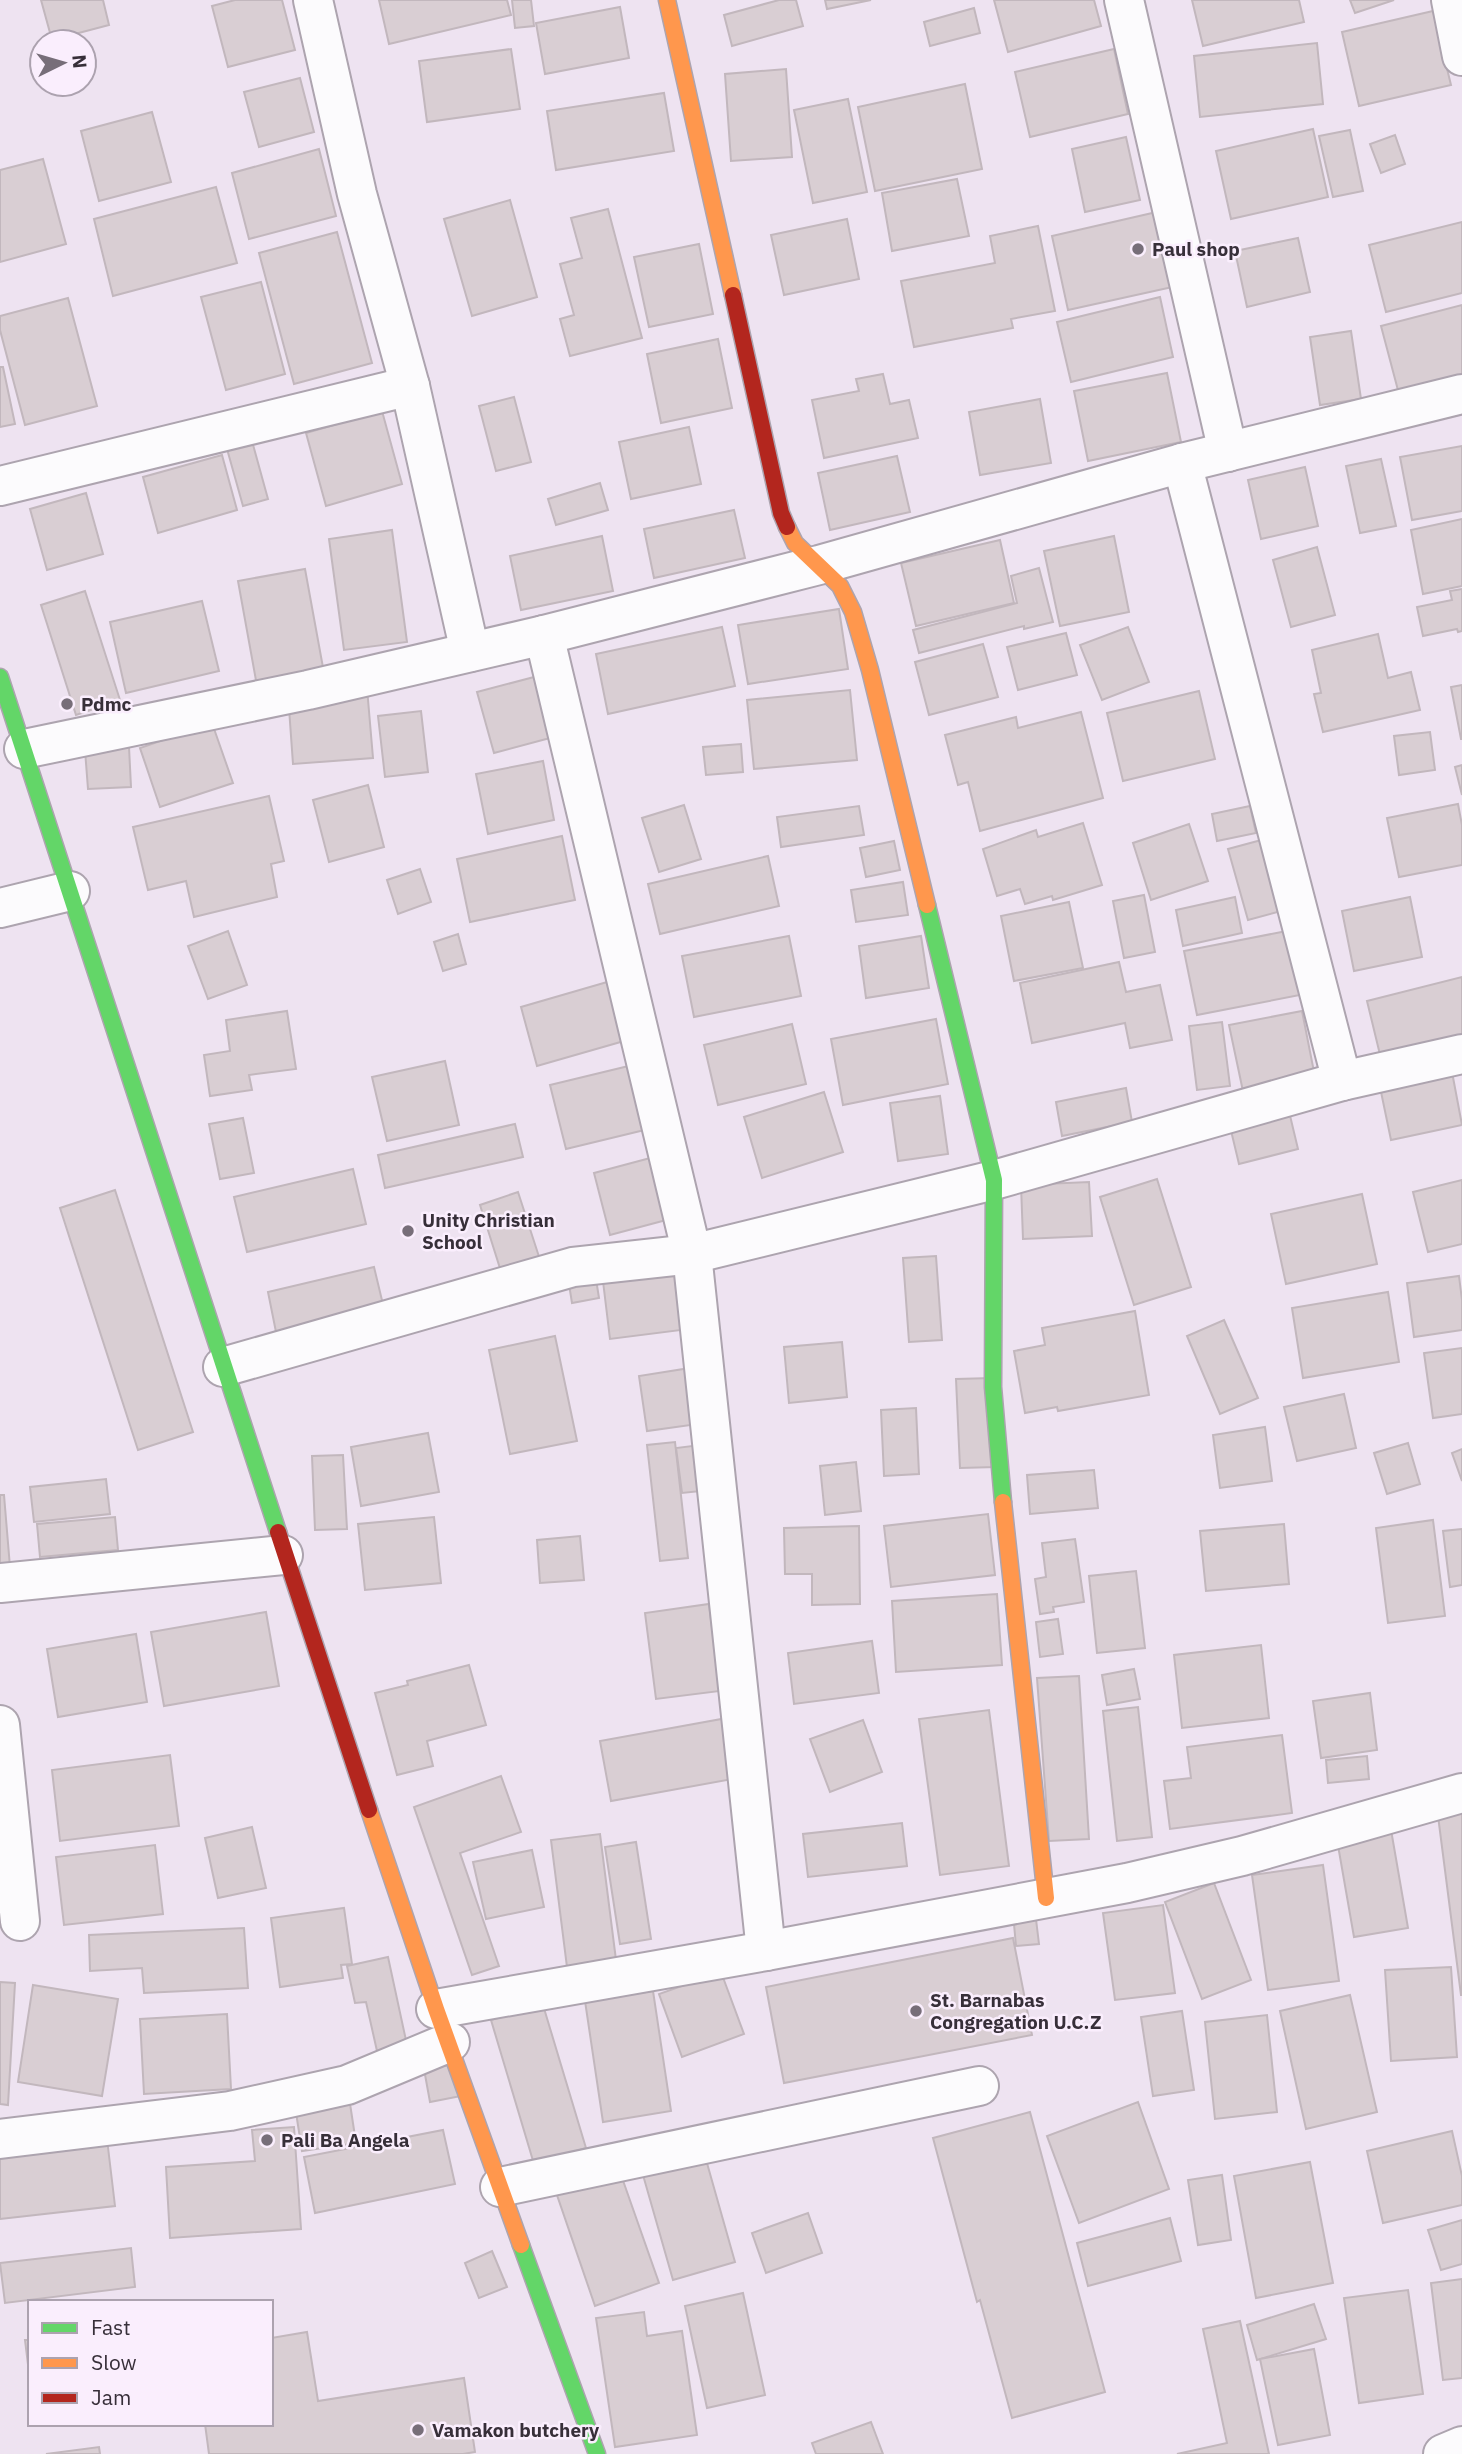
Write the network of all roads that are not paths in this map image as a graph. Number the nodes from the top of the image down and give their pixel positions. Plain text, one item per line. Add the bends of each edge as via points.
1 (313, 0) edge
2 (667, 0) edge
3 (1125, 0) edge
4 (1451, 0) edge
5 (1462, 56) edge
6 (410, 386) junction
7 (1462, 394) edge
8 (1227, 452) junction
9 (1182, 463) junction
10 (0, 486) edge
11 (819, 565) junction
12 (544, 635) junction
13 (470, 652) junction
14 (0, 677) edge
15 (24, 749) junction
16 (70, 891) junction
17 (0, 908) edge
18 (1462, 1054) edge
19 (1342, 1081) junction
20 (994, 1180) junction
21 (692, 1254) junction
22 (223, 1367) junction
23 (283, 1555) junction
24 (0, 1583) edge
25 (0, 1725) edge
26 (1462, 1793) edge
27 (1046, 1898) junction
28 (20, 1921) dead end
29 (766, 1951) junction
30 (443, 2025) junction
31 (979, 2086) dead end
32 (0, 2139) edge
33 (500, 2187) junction
34 (1462, 2446) edge
35 (597, 2454) edge
36 (1443, 2454) edge

1 - 6 street via 357,194
2 - 11 street via 781,513 795,543
3 - 8 street
4 - 5 street
6 - 10 street
6 - 13 street
7 - 8 street
8 - 9 street
9 - 11 street
9 - 19 street
11 - 12 street
11 - 20 street via 840,586 853,612 870,670
12 - 13 street
12 - 21 street
13 - 15 street
14 - 15 street
15 - 16 street
16 - 17 street
16 - 22 street
18 - 19 street
19 - 20 street
20 - 21 street
20 - 27 street via 993,1387
21 - 22 street via 573,1267
21 - 29 street
22 - 23 street
23 - 24 street
23 - 30 street
25 - 28 street
26 - 27 street via 1183,1871
27 - 29 street
29 - 30 street
30 - 32 street via 347,2085 230,2111
30 - 33 street
31 - 33 street
33 - 35 street
34 - 36 street

